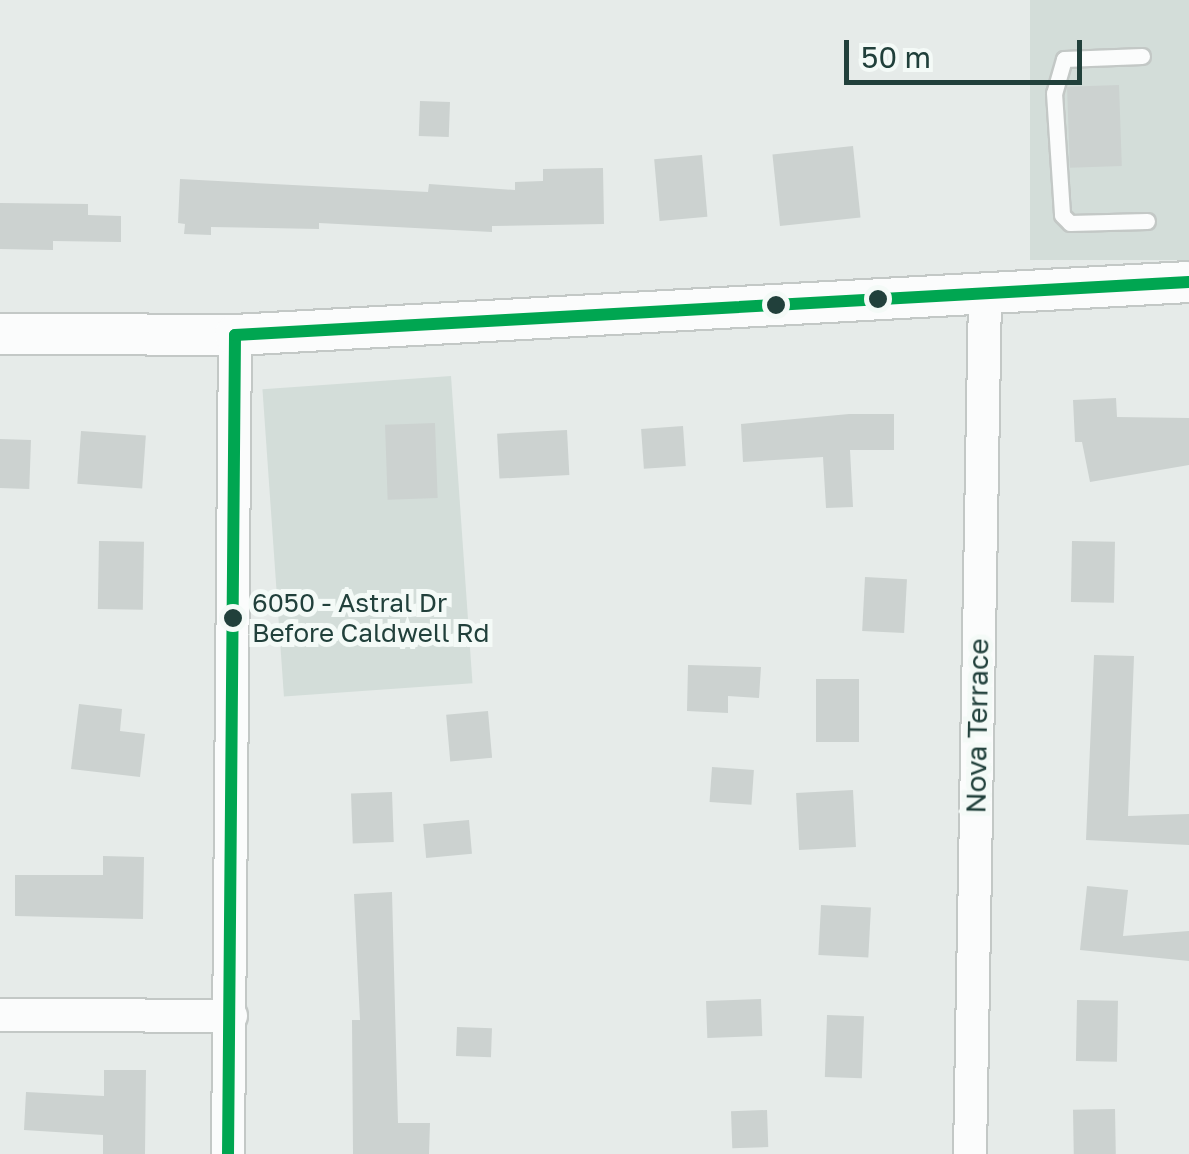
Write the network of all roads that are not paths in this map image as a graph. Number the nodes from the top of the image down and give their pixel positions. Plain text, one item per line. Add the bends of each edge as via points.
1 (1142, 56) dead end
2 (1147, 220) dead end
3 (1189, 282) edge
4 (985, 297) junction
5 (0, 334) edge
6 (236, 335) junction
7 (0, 1015) edge
8 (231, 1016) junction
9 (228, 1154) edge
10 (970, 1154) edge

1 - 2 lane via 1064,59 1054,93 1062,215 1070,223
3 - 4 street
4 - 6 street
4 - 10 street, Nova Terrace
5 - 6 street
6 - 8 street
7 - 8 street
8 - 9 street

